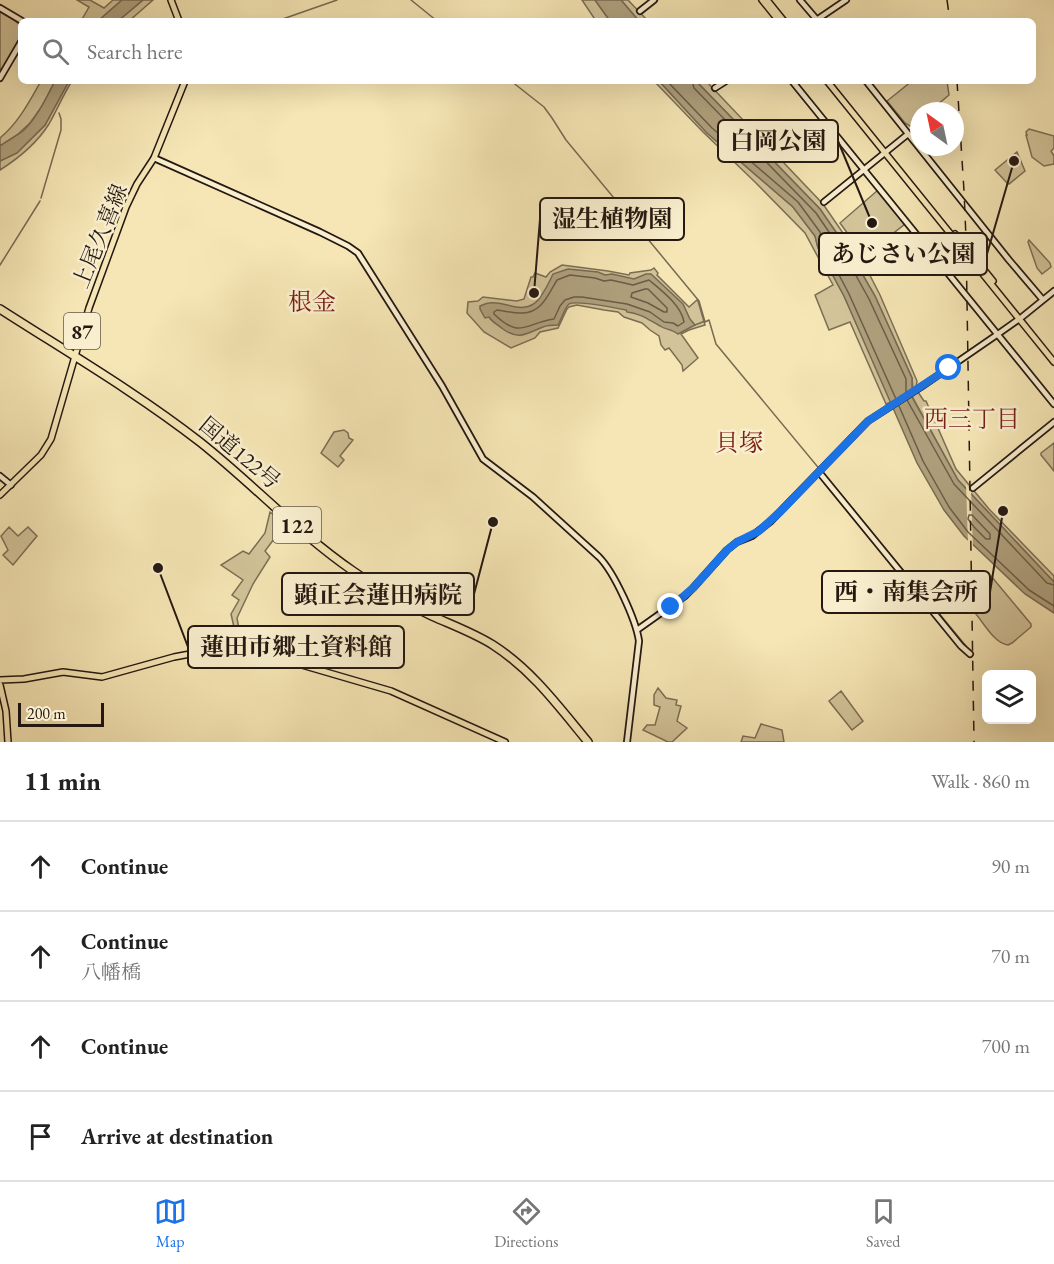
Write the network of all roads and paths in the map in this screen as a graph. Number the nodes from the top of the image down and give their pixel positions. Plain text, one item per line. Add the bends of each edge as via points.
1 (171, 0) edge
2 (654, 0) edge
3 (762, 0) edge
4 (767, 0) edge
5 (800, 0) edge
6 (846, 0) edge
7 (0, 8) edge
8 (640, 11) dead end
9 (177, 18) edge
10 (777, 18) edge
11 (782, 18) edge
12 (815, 18) edge
13 (821, 18) edge
14 (18, 19) edge
15 (18, 47) edge
16 (0, 78) edge
17 (184, 84) edge
18 (721, 84) edge
19 (794, 84) edge
20 (832, 84) edge
21 (868, 84) edge
22 (715, 88) dead end
23 (908, 134) junction
24 (886, 152) junction
25 (154, 158) junction
26 (864, 170) junction
27 (824, 202) dead end
28 (1054, 291) edge
29 (1043, 300) junction
30 (0, 309) edge
31 (0, 315) edge
32 (1021, 318) junction
33 (998, 334) junction
34 (1054, 356) edge
35 (74, 359) junction
36 (1054, 362) edge
37 (1054, 404) edge
38 (1054, 422) edge
39 (819, 472) junction
40 (0, 476) edge
41 (11, 485) junction
42 (973, 488) dead end
43 (0, 495) edge
44 (636, 630) junction
45 (970, 654) dead end
46 (0, 680) edge
47 (0, 686) edge
48 (8, 742) edge
49 (505, 742) edge
50 (582, 742) edge
51 (588, 742) edge
52 (627, 742) edge

1 - 9 main road
2 - 8 street
3 - 10 main road
4 - 11 main road
5 - 12 street
6 - 13 street
7 - 14 street
15 - 16 street
17 - 25 main road, 上尾久喜線 / 87
18 - 22 street
19 - 26 street
20 - 24 main road
21 - 23 street
23 - 24 street
23 - 29 street
24 - 26 street
24 - 32 main road
25 - 35 main road, 上尾久喜線 / 87 via 126,207
25 - 44 street via 355,250 448,396 480,455 603,561 615,579
26 - 27 street
26 - 33 street
28 - 29 street
29 - 32 street
30 - 35 highway, 国道122号 / 122
31 - 35 highway, 国道122号 / 122
32 - 33 street
32 - 34 main road
32 - 36 main road
33 - 37 street
33 - 39 street via 868,421
35 - 41 main road, 上尾久喜線 / 87 via 51,439
35 - 50 highway, 国道122号 / 122 via 198,446 351,575 508,660 537,687
35 - 51 highway, 国道122号 / 122 via 154,408 200,442 353,572 401,601 491,644 517,662
38 - 42 street
39 - 44 street via 765,526 727,550 685,596
39 - 45 street
40 - 41 street
41 - 43 main road, 上尾久喜線 / 87
44 - 52 street via 639,641
46 - 49 main road via 63,672 102,677 190,654 268,657 391,691
47 - 48 main road

